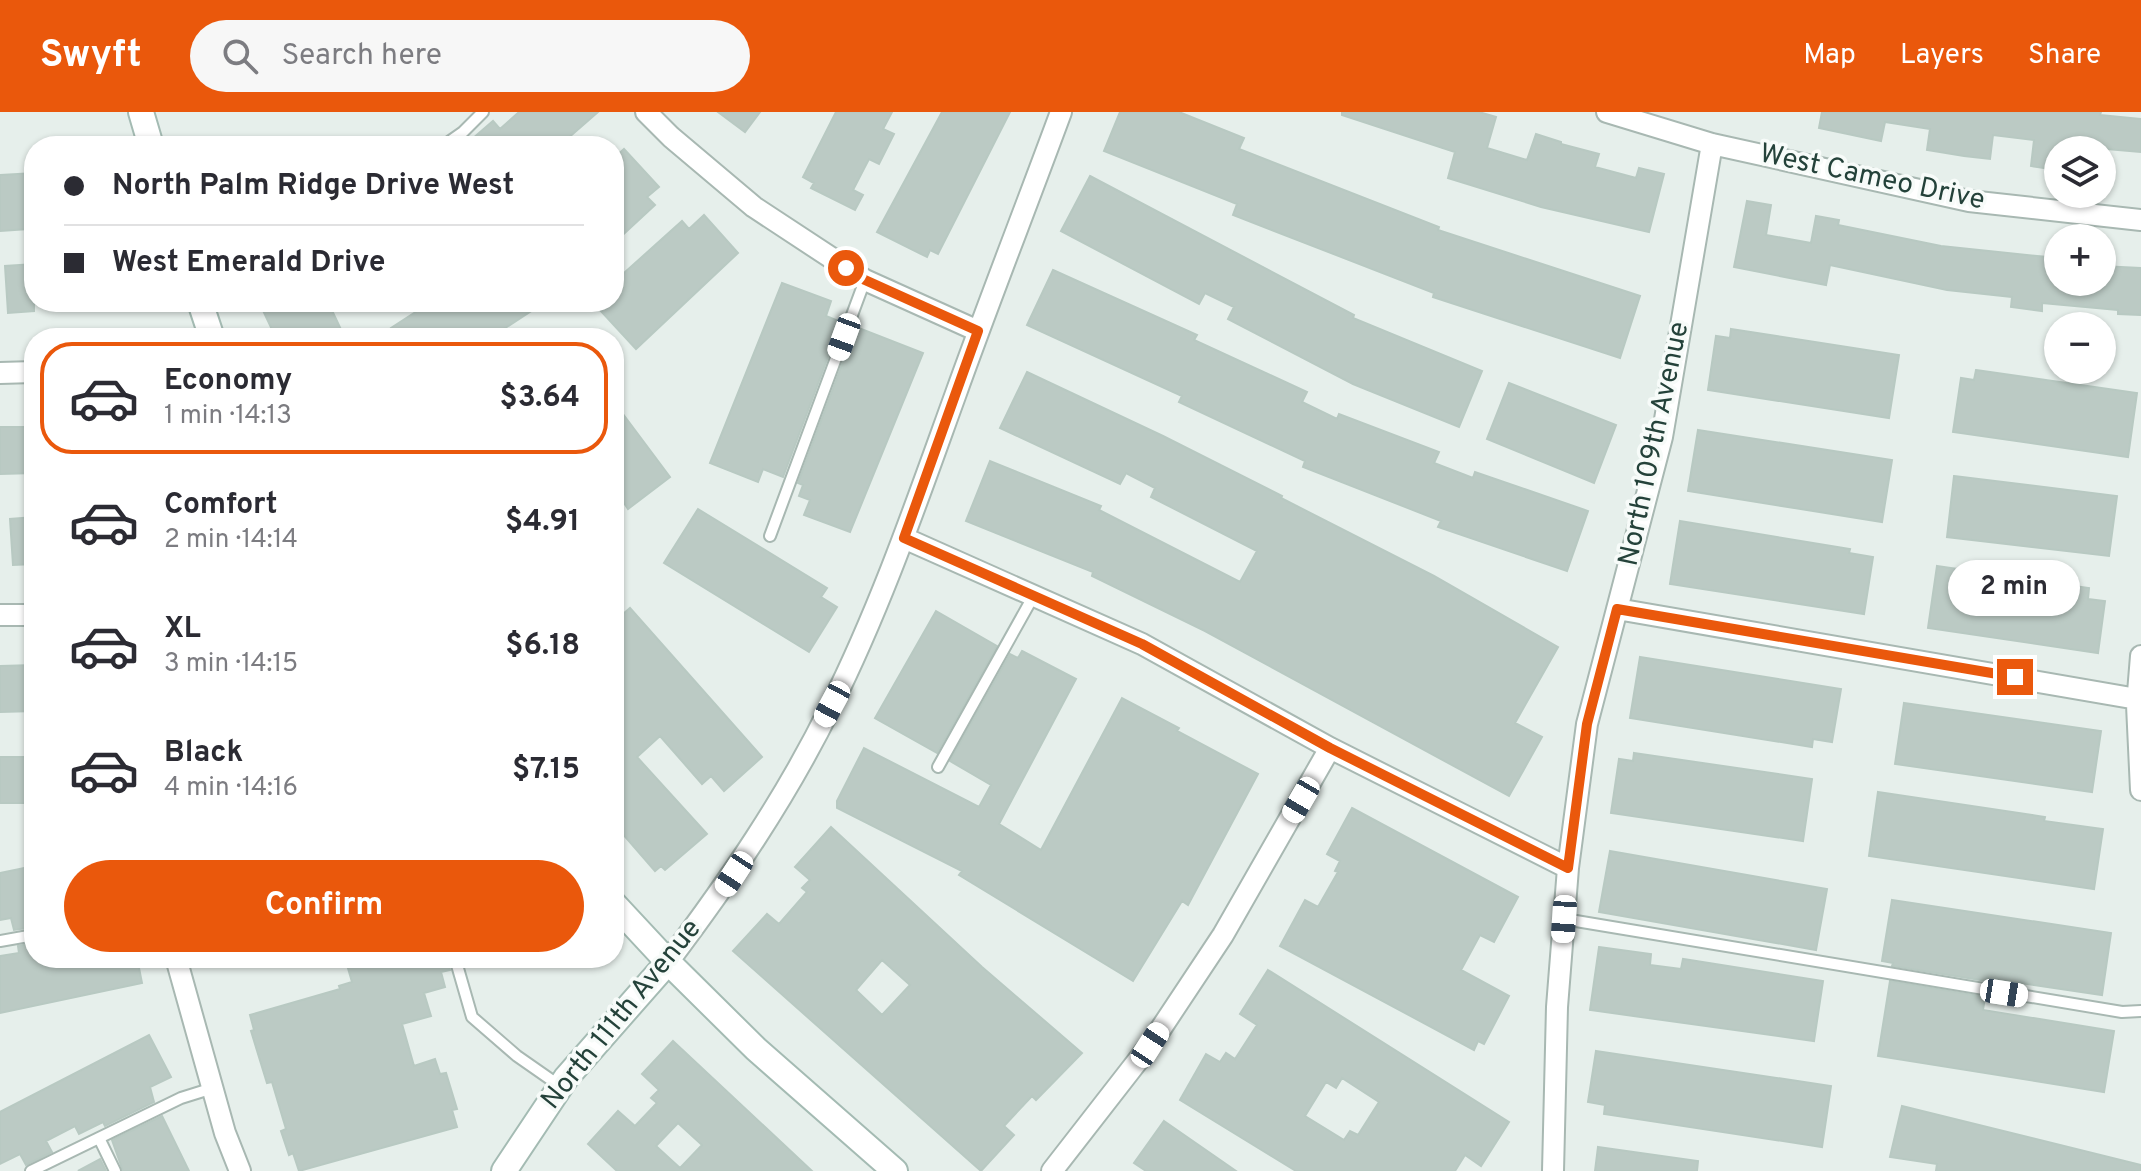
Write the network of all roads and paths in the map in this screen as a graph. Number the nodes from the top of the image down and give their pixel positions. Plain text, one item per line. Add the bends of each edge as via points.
1 (141, 112) edge
2 (483, 112) edge
3 (646, 112) edge
4 (1061, 112) edge
5 (1607, 112) edge
6 (148, 136) edge
7 (457, 136) edge
8 (1712, 144) junction
9 (2141, 220) edge
10 (865, 280) junction
11 (978, 331) junction
12 (24, 372) edge
13 (0, 373) edge
14 (770, 536) dead end
15 (904, 538) junction
16 (1034, 595) junction
17 (1617, 609) junction
18 (0, 615) edge
19 (24, 615) edge
20 (2141, 656) edge
21 (2137, 699) junction
22 (1330, 748) junction
23 (938, 767) dead end
24 (2141, 790) edge
25 (1568, 868) junction
26 (624, 915) edge
27 (1564, 919) junction
28 (24, 937) edge
29 (0, 941) edge
30 (668, 962) junction
31 (179, 968) edge
32 (458, 968) edge
33 (2141, 1011) edge
34 (560, 1086) junction
35 (213, 1088) junction
36 (99, 1138) junction
37 (31, 1171) edge
38 (115, 1171) edge
39 (240, 1171) edge
40 (504, 1171) edge
41 (895, 1171) edge
42 (1052, 1171) edge
43 (1553, 1171) edge

1 - 6 street
2 - 7 lane
3 - 10 street via 754,207
4 - 11 street, North 111th Avenue
5 - 8 street, West Cameo Drive
8 - 9 street, West Cameo Drive via 1969,201
8 - 17 street, North 109th Avenue via 1662,437
10 - 11 street
10 - 14 lane
11 - 15 street, North 111th Avenue
12 - 13 street
15 - 16 street
15 - 30 street, North 111th Avenue via 808,752 722,891
16 - 22 street via 1142,644
16 - 23 lane
17 - 21 street
17 - 25 street, North 109th Avenue via 1587,724
18 - 19 street
20 - 21 street
21 - 24 street
22 - 25 street
22 - 42 street via 1223,935 1150,1045
25 - 27 street, North 109th Avenue
26 - 30 street
27 - 33 lane
27 - 43 street, North 109th Avenue
28 - 29 lane
30 - 34 street, North 111th Avenue
30 - 41 street via 756,1049
31 - 35 street
32 - 34 lane via 472,1017
34 - 40 street, North 111th Avenue
35 - 36 lane
35 - 39 street
36 - 37 lane
36 - 38 lane

